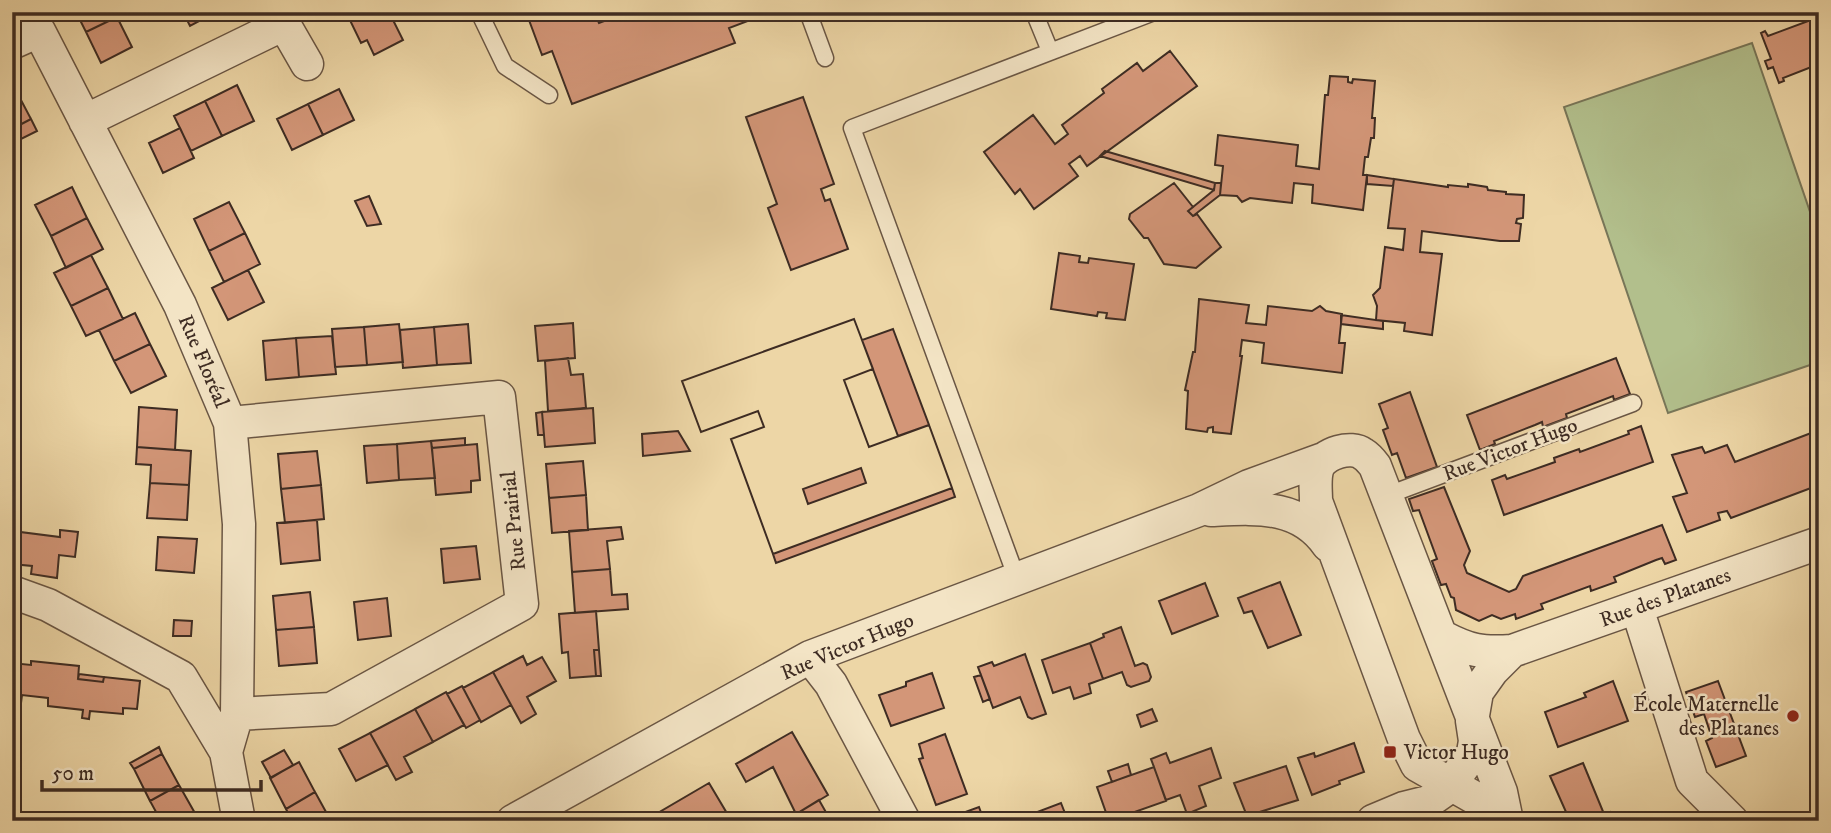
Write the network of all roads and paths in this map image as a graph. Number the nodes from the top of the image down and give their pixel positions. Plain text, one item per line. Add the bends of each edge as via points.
1 (479, 12) edge
2 (808, 12) edge
3 (1034, 12) edge
4 (1154, 12) edge
5 (12, 43) edge
6 (1050, 51) junction
7 (825, 58) dead end
8 (307, 64) dead end
9 (549, 95) dead end
10 (85, 121) junction
11 (1633, 403) dead end
12 (230, 423) junction
13 (1326, 458) junction
14 (1388, 495) junction
15 (1199, 510) junction
16 (1819, 543) edge
17 (1334, 553) junction
18 (1017, 579) junction
19 (12, 592) edge
20 (1637, 608) junction
21 (1443, 637) junction
22 (1511, 652) junction
23 (810, 657) junction
24 (237, 714) junction
25 (1472, 721) junction
26 (226, 752) junction
27 (1441, 772) junction
28 (1506, 818) edge
29 (239, 821) edge
30 (513, 821) edge
31 (904, 821) edge
32 (1373, 821) edge
33 (1732, 821) edge

1 - 9 lane via 505,66
2 - 7 lane
3 - 6 lane
4 - 6 lane
5 - 10 street, Rue Floréal via 39,31
6 - 18 lane via 852,128
8 - 10 street via 284,24
10 - 12 street, Rue Floréal via 180,305
11 - 14 lane, Rue Victor Hugo
12 - 24 street, Rue Floréal via 239,524
12 - 24 street, Rue Prairial via 499,397 522,604 331,709
13 - 14 street, Rue Victor Hugo via 1344,450 1361,452 1375,466
13 - 15 street, Rue Victor Hugo
13 - 17 street, Rue Victor Hugo via 1319,465 1316,501
14 - 21 street, Rue Victor Hugo
15 - 17 street, Rue Victor Hugo via 1261,508 1296,517 1318,529
15 - 18 street, Rue Victor Hugo
16 - 20 street, Rue des Platanes
17 - 27 street, Rue Victor Hugo via 1404,739
18 - 23 street, Rue Victor Hugo
19 - 26 street, Rue Floréal via 48,605 181,677
20 - 22 street, Rue des Platanes
20 - 33 street via 1692,781
21 - 22 street, Rue des Platanes via 1481,653
21 - 25 street, Rue Victor Hugo
22 - 25 street, Rue des Platanes via 1477,692
23 - 30 street, Rue Victor Hugo
23 - 31 street via 831,684
24 - 26 street, Rue Floréal
25 - 27 street, Rue Victor Hugo via 1472,753
25 - 28 street, Rue Victor Hugo via 1501,792
26 - 29 street, Rue Floréal
27 - 28 street, Rue Victor Hugo
27 - 32 street via 1412,792 1404,808

